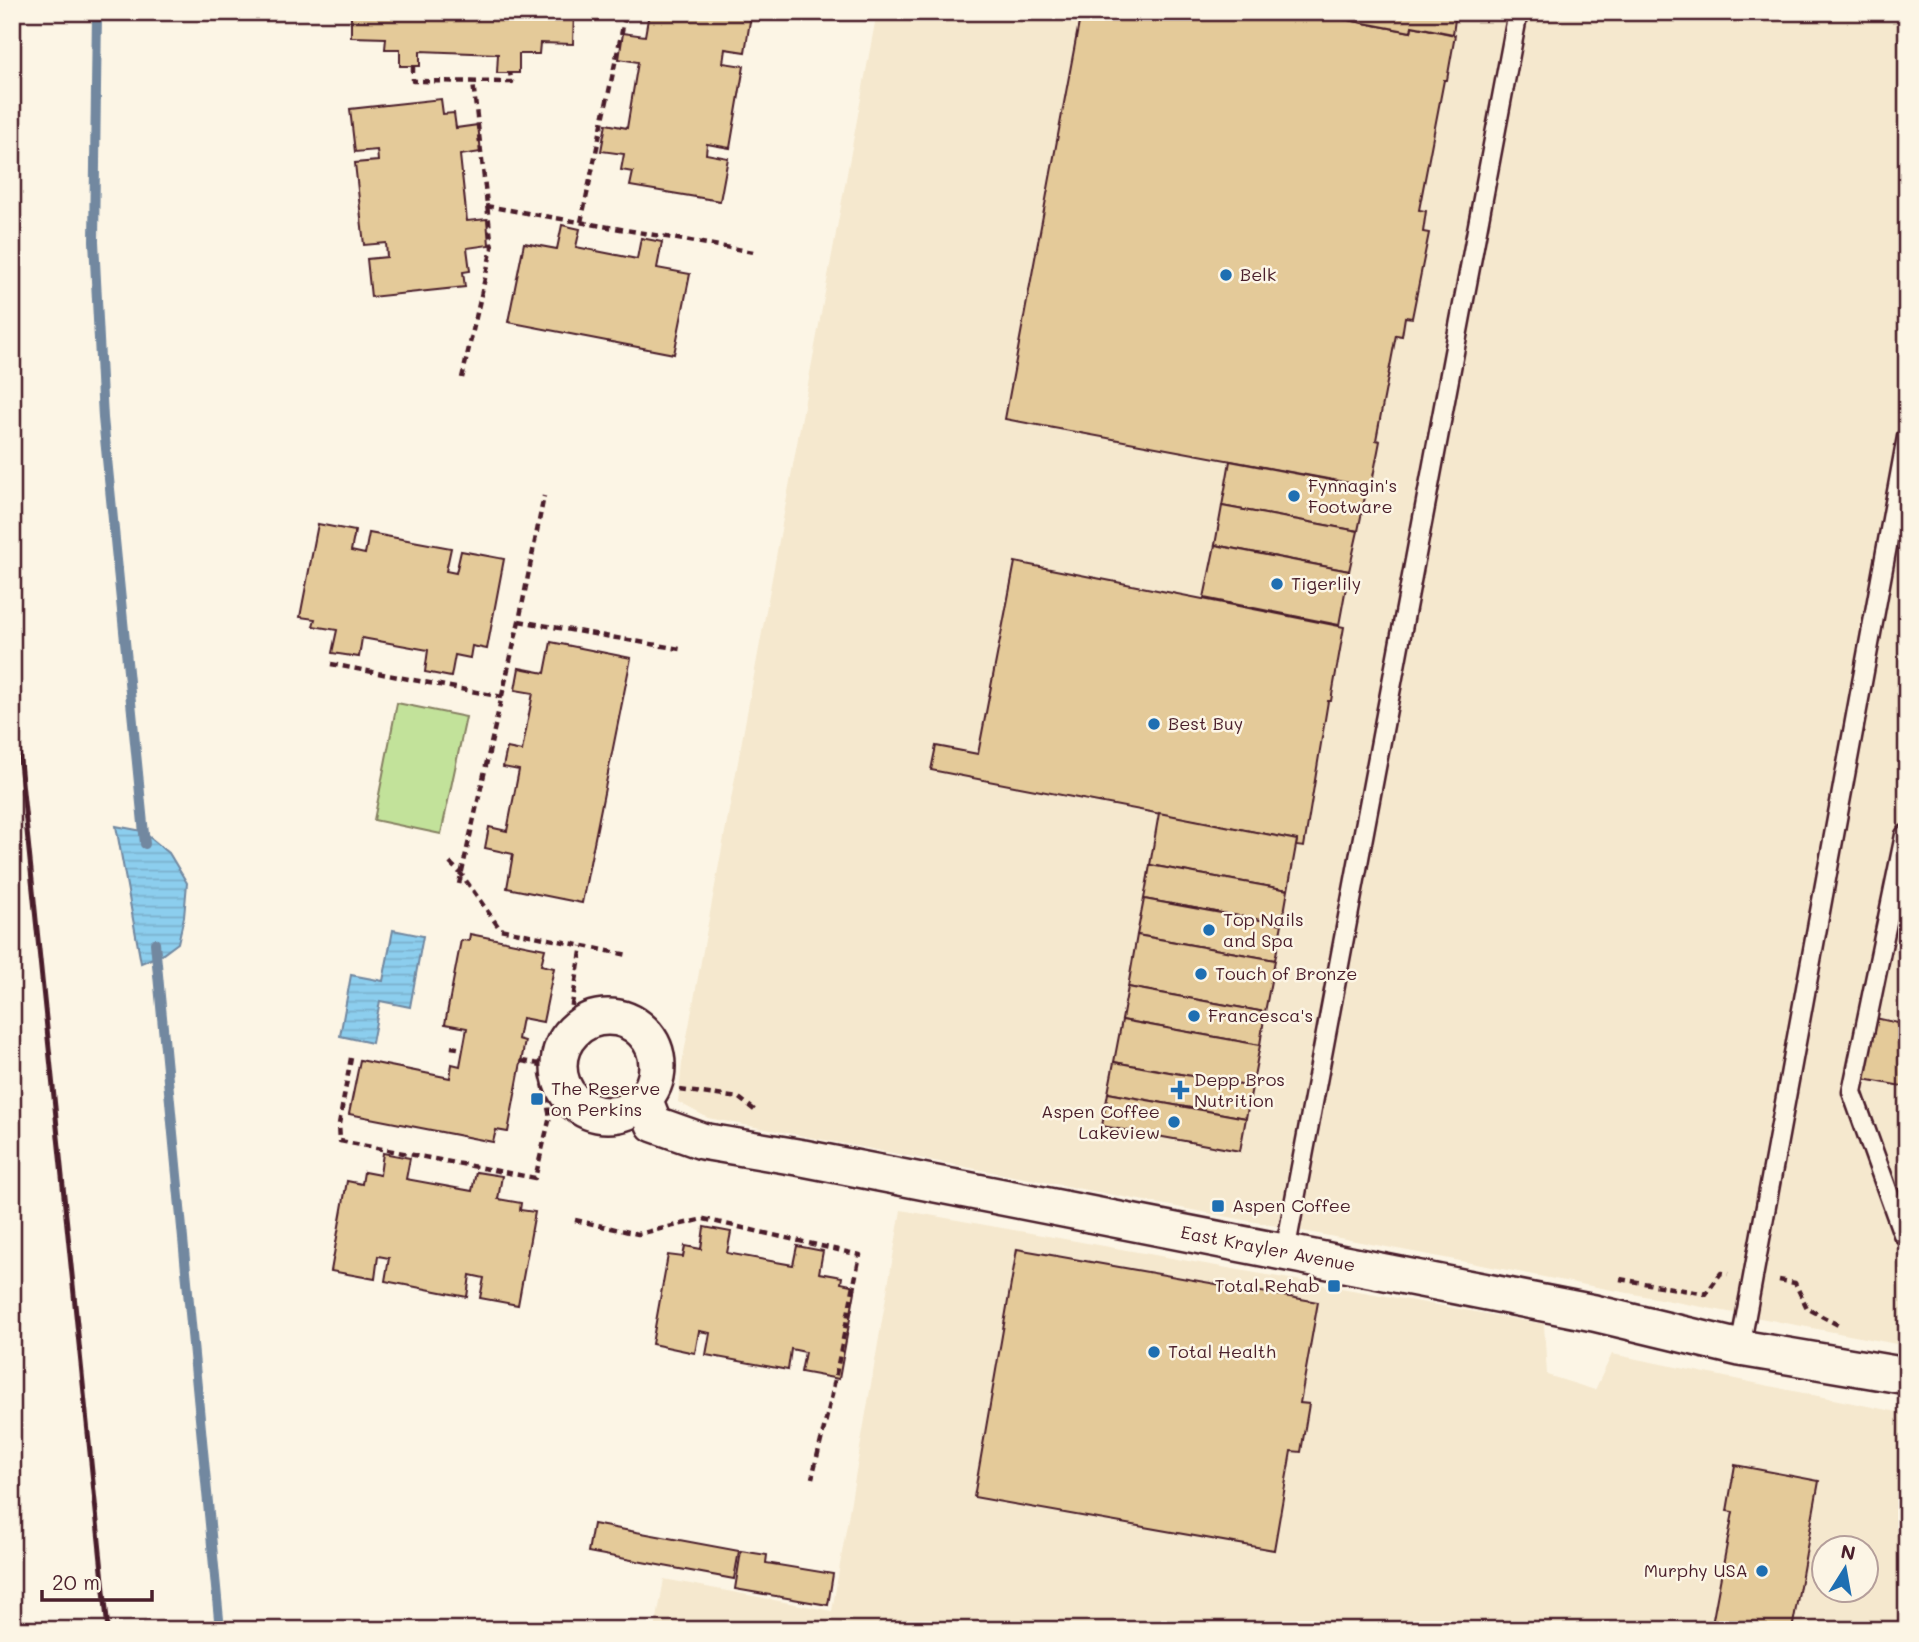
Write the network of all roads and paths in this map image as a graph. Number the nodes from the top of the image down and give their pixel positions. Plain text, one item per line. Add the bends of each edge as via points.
1 (626, 12) edge
2 (1518, 12) edge
3 (413, 66) dead end
4 (510, 73) dead end
5 (474, 82) junction
6 (486, 206) junction
7 (581, 222) junction
8 (754, 252) dead end
9 (462, 378) dead end
10 (1907, 437) edge
11 (544, 496) dead end
12 (519, 621) junction
13 (680, 649) dead end
14 (331, 664) dead end
15 (502, 697) junction
16 (1905, 835) dead end
17 (450, 863) dead end
18 (461, 875) junction
19 (459, 884) dead end
20 (582, 946) junction
21 (628, 955) dead end
22 (451, 1047) dead end
23 (463, 1049) dead end
24 (351, 1058) dead end
25 (522, 1060) dead end
26 (540, 1064) junction
27 (645, 1101) dead end
28 (575, 1220) dead end
29 (1903, 1234) dead end
30 (1285, 1252) junction
31 (1740, 1348) junction
32 (1907, 1376) edge
33 (812, 1478) dead end

1 - 7 path
2 - 30 lane
3 - 5 path via 413,81
4 - 5 path via 512,82
5 - 6 path
6 - 7 path
6 - 9 path via 492,248
7 - 8 path
10 - 31 lane
11 - 12 path
12 - 13 path
12 - 15 path
14 - 15 path
15 - 18 path
16 - 29 lane via 1852,1092
17 - 18 path
18 - 19 path
18 - 20 path via 500,929
20 - 21 path
20 - 26 path via 570,1016 554,1031
22 - 23 path
24 - 26 path via 340,1141 535,1178 550,1118
25 - 26 path
27 - 30 street, East Krayler Avenue via 654,1124 702,1141
28 - 33 path via 638,1234 704,1219 860,1255
30 - 31 street, East Krayler Avenue via 1594,1313
31 - 32 street, East Krayler Avenue

